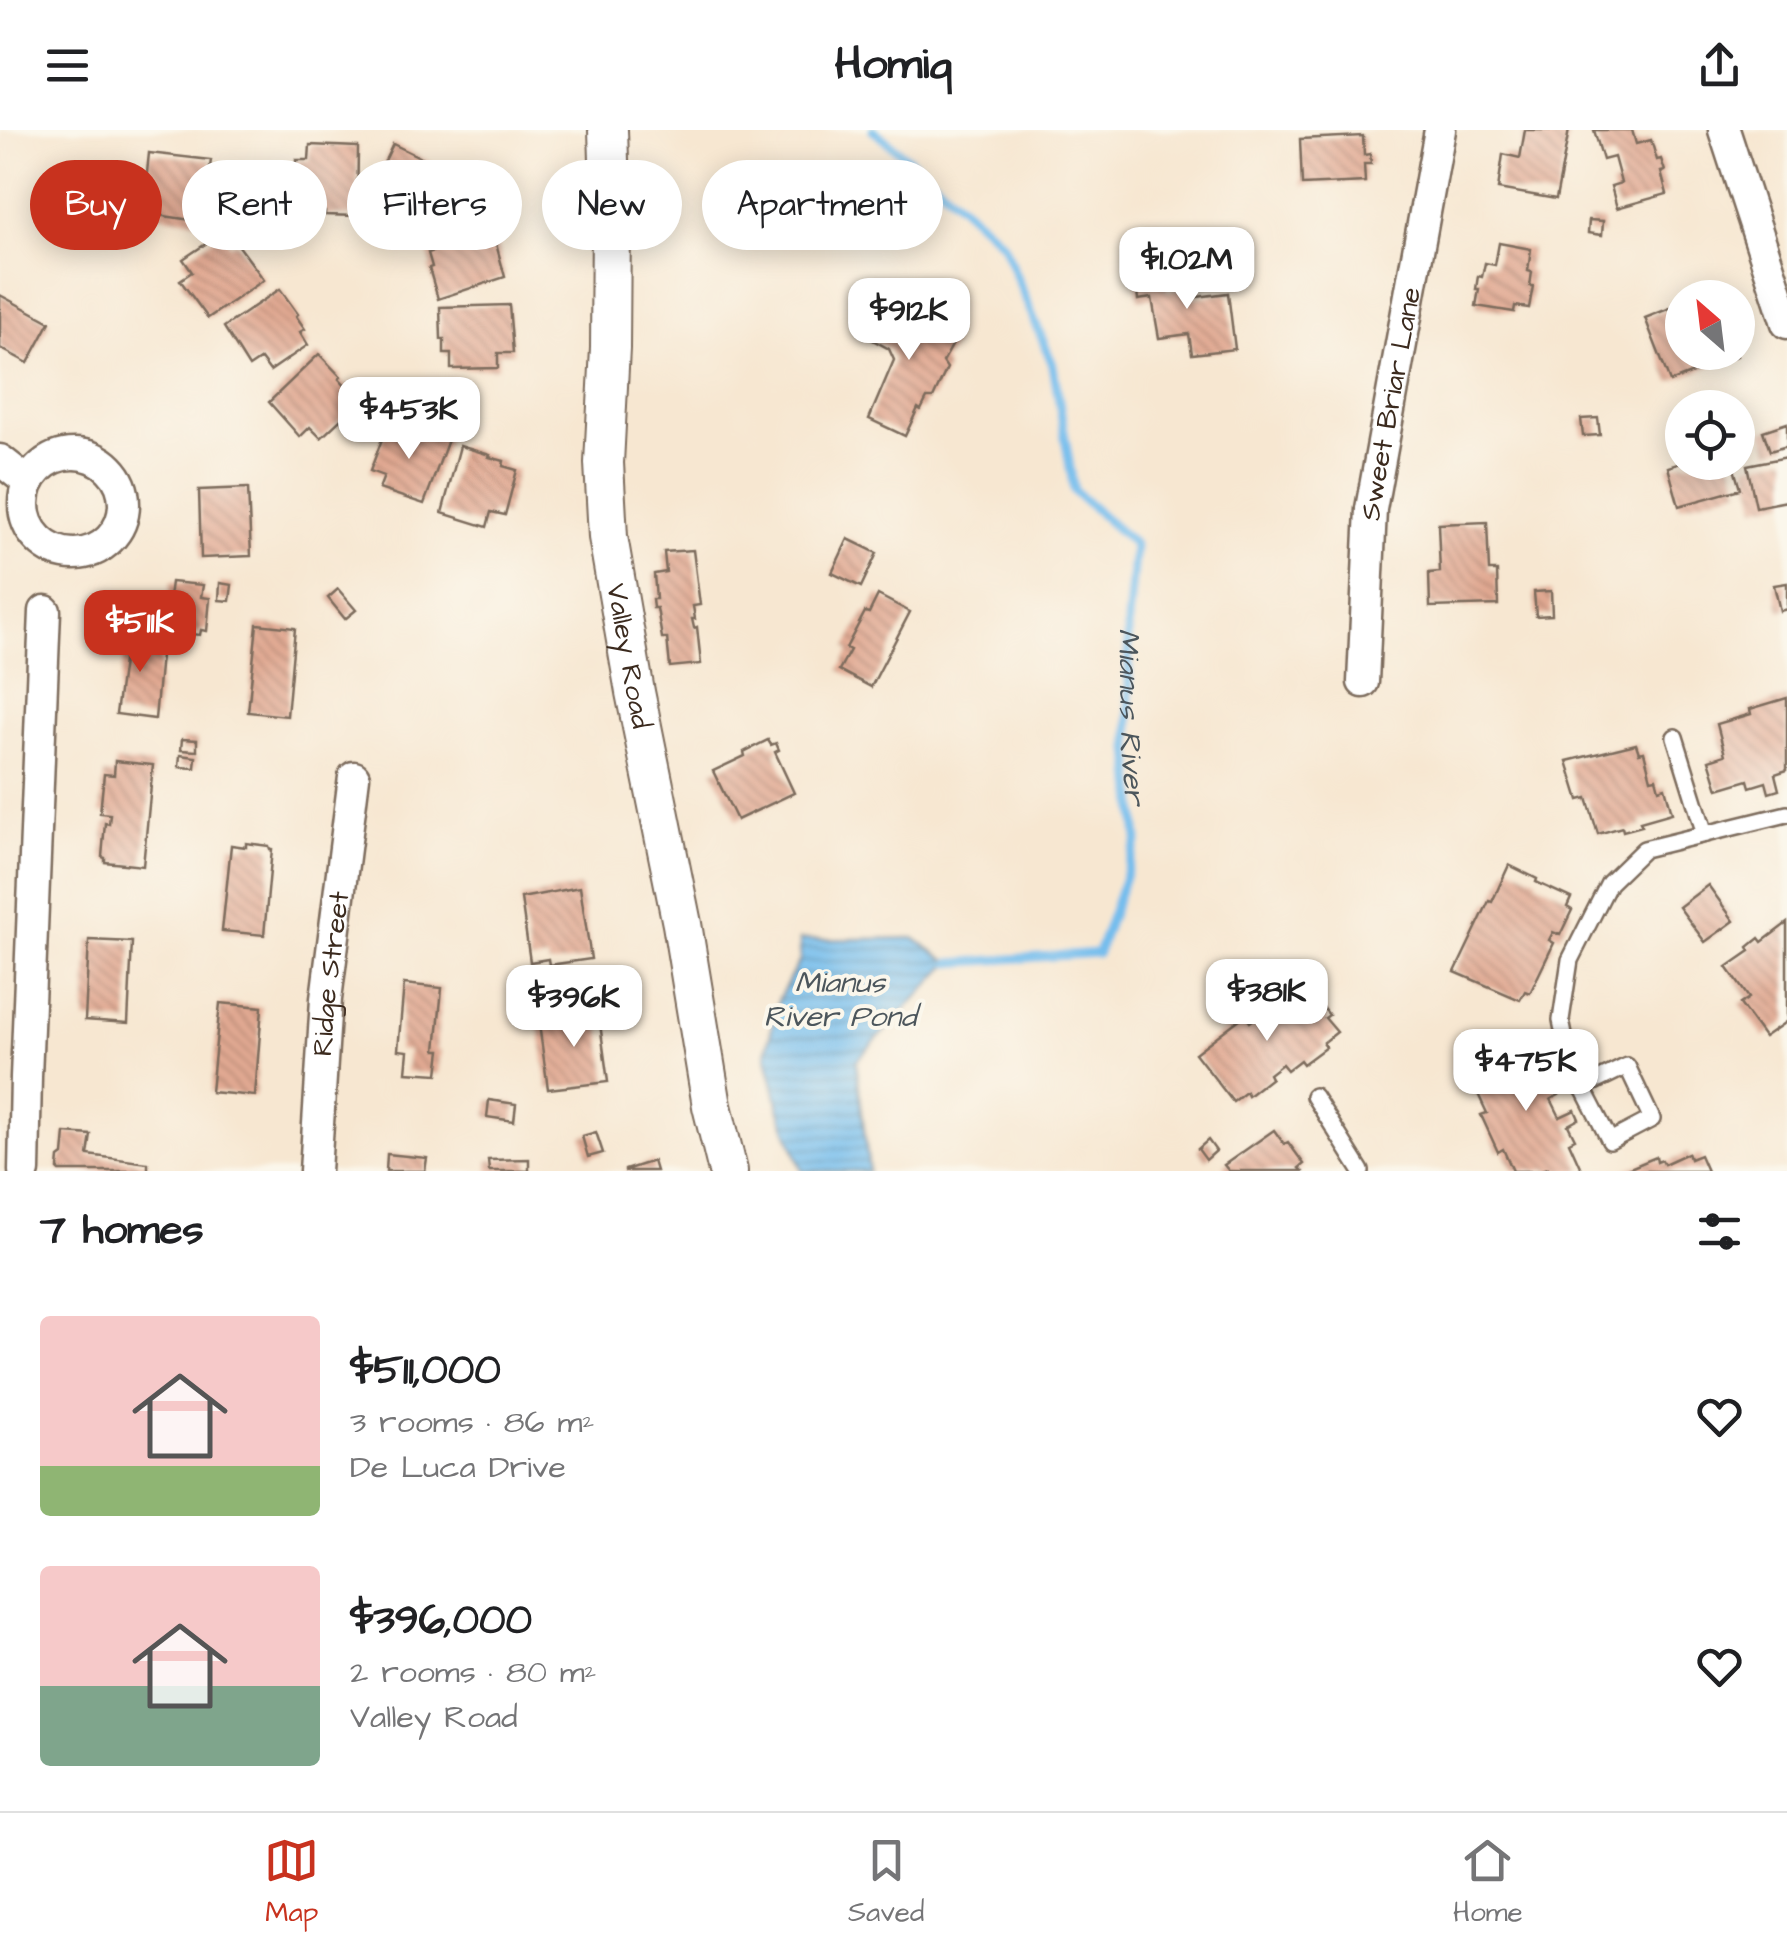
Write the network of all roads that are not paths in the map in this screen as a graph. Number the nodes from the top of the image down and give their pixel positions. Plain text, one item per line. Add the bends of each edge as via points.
1 (608, 130) edge
2 (1440, 130) edge
3 (1724, 130) edge
4 (1787, 323) edge
5 (0, 460) edge
6 (28, 482) dead end
7 (45, 611) dead end
8 (1363, 682) dead end
9 (1675, 737) dead end
10 (354, 777) dead end
11 (1787, 814) edge
12 (1705, 834) junction
13 (1582, 1088) junction
14 (1314, 1096) dead end
15 (24, 1171) edge
16 (315, 1171) edge
17 (728, 1171) edge
18 (1361, 1171) edge

1 - 17 street, Valley Road via 608,537
2 - 8 street, Sweet Briar Lane via 1371,510
3 - 4 street
5 - 6 street
7 - 15 street
9 - 12 lane
10 - 16 street, Ridge Street via 326,999
11 - 12 lane
12 - 13 lane via 1644,849 1609,884 1570,960 1560,1020
13 - 13 lane via 1610,1141 1652,1119 1627,1066
14 - 18 lane

